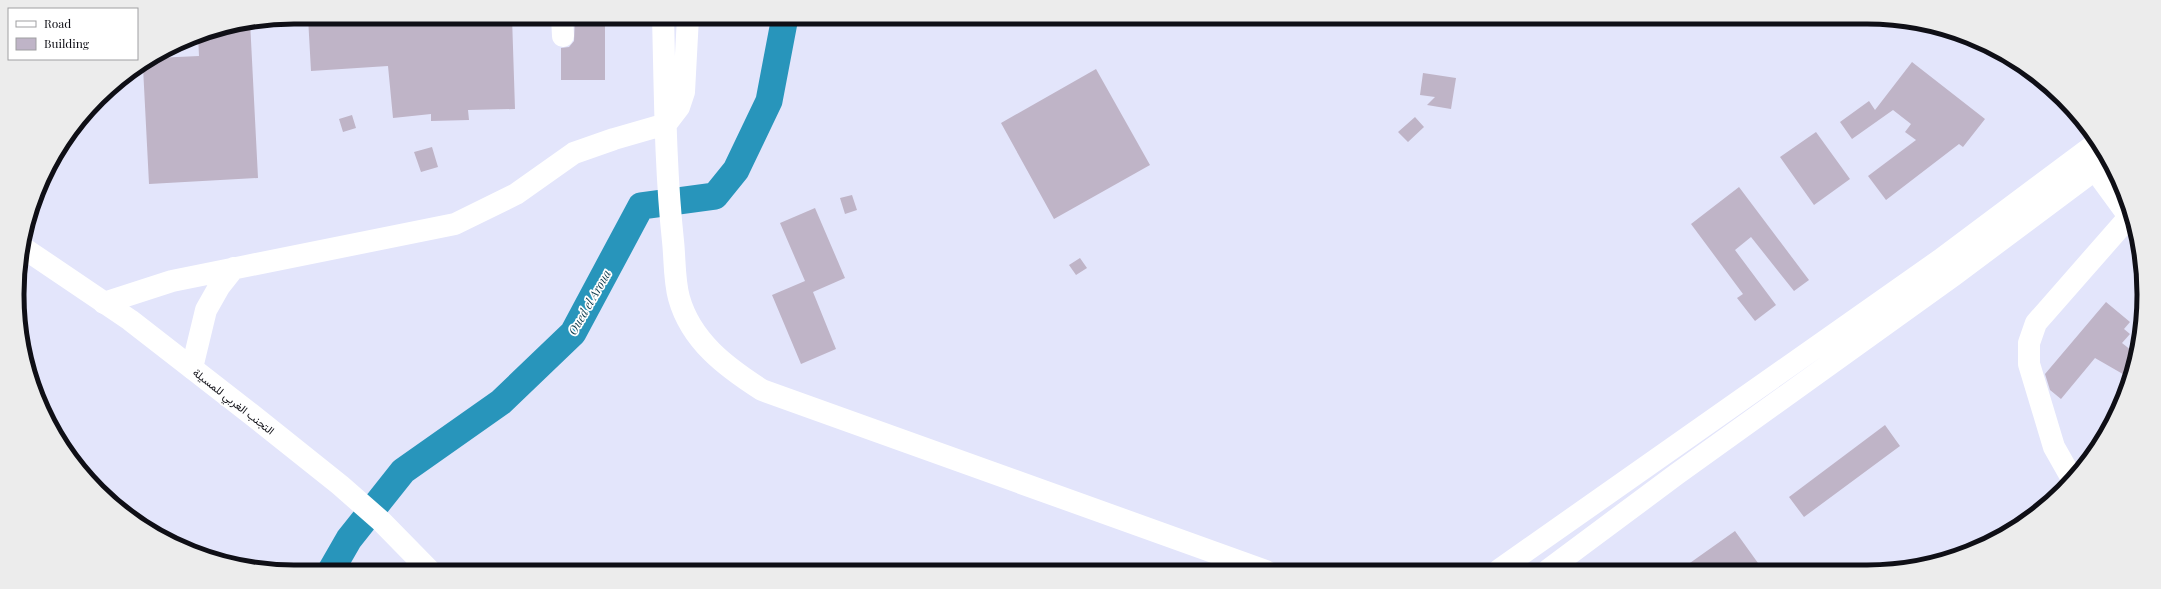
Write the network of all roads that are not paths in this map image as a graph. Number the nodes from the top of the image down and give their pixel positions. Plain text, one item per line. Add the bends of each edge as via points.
1 (663, 24) edge
2 (688, 24) edge
3 (666, 124) junction
4 (2092, 146) edge
5 (2101, 165) edge
6 (2118, 195) edge
7 (2128, 223) edge
8 (27, 251) edge
9 (234, 268) junction
10 (104, 303) junction
11 (192, 368) junction
12 (2069, 474) edge
13 (424, 565) edge
14 (1249, 565) edge
15 (1506, 565) edge
16 (1555, 565) edge

1 - 3 main road
2 - 3 main road via 684,92 679,107
3 - 9 main road via 574,153 516,194 454,224
3 - 14 main road via 670,210 679,298 692,326 712,353 735,373 762,390
4 - 15 main road via 1940,260
5 - 6 main road
5 - 16 main road
7 - 12 main road via 2036,323 2028,343 2029,364 2052,440
8 - 10 main road, التجنب الغربي للمسيلة
9 - 10 main road via 172,281
9 - 11 main road via 206,310
10 - 11 main road, التجنب الغربي للمسيلة
11 - 13 main road, التجنب الغربي للمسيلة via 340,485 381,521

